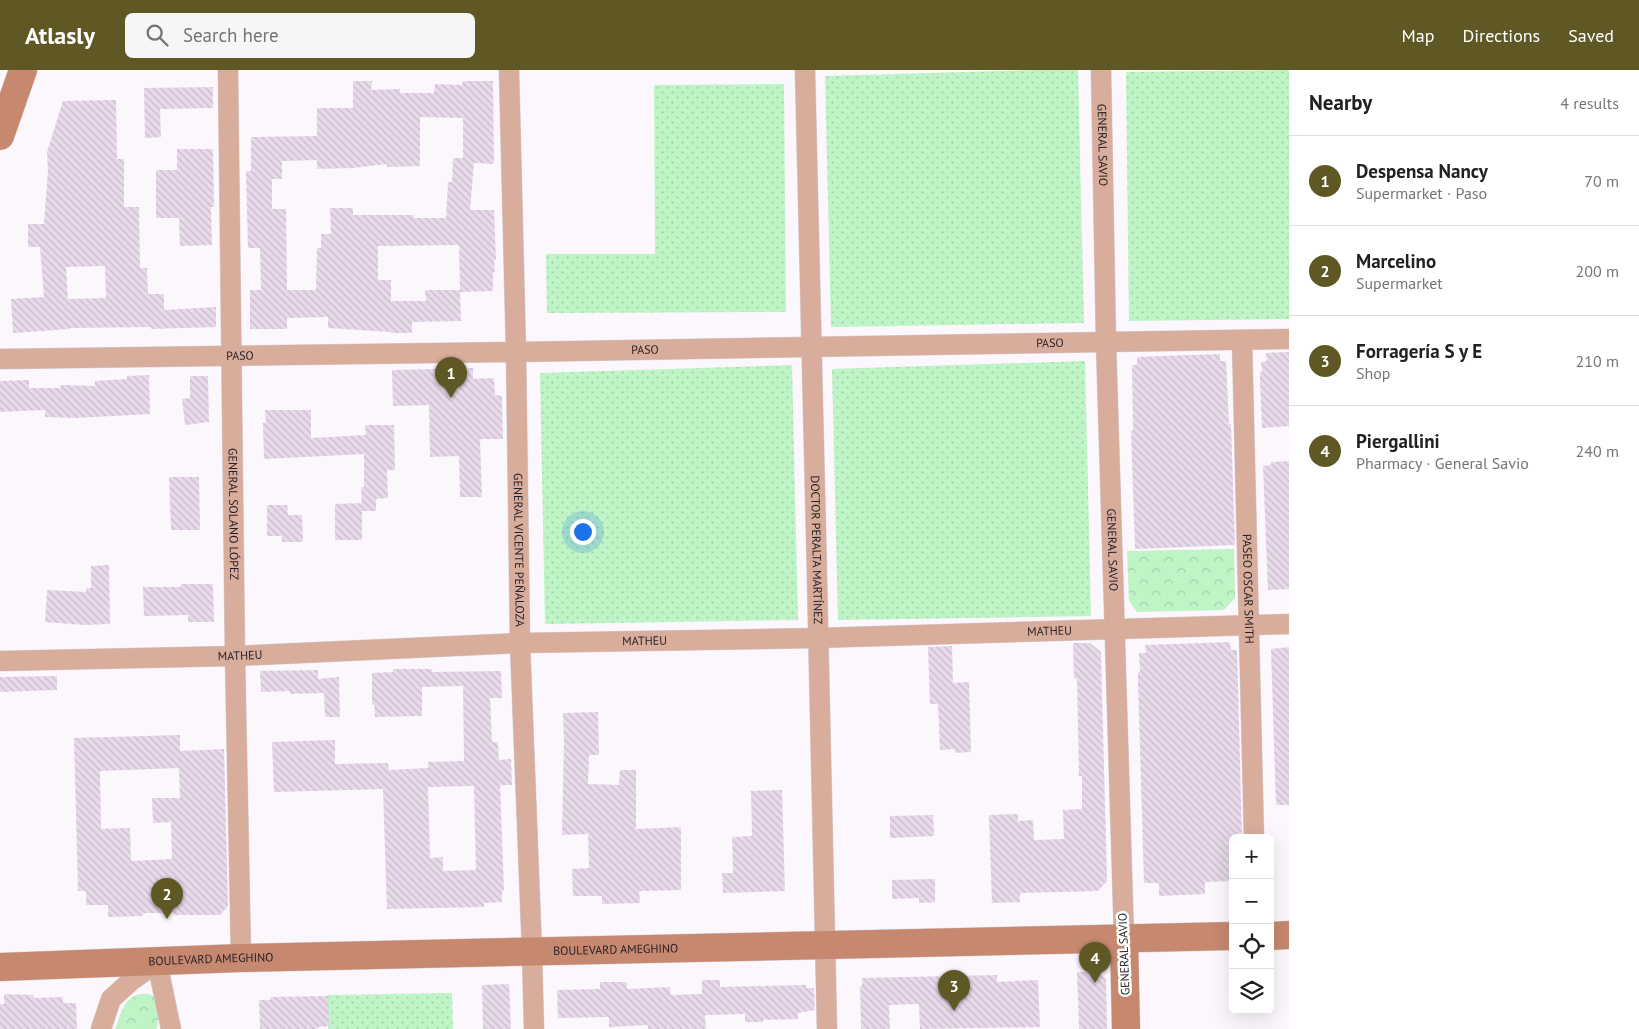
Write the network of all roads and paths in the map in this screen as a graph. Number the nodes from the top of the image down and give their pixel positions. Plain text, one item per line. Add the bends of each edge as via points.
1 (23, 70) edge
2 (228, 70) edge
3 (510, 70) edge
4 (805, 70) edge
5 (1101, 70) edge
6 (0, 136) edge
7 (1289, 339) edge
8 (1242, 340) junction
9 (1106, 342) junction
10 (813, 348) junction
11 (516, 352) junction
12 (232, 355) junction
13 (0, 359) edge
14 (1289, 624) edge
15 (1249, 626) junction
16 (1114, 630) junction
17 (817, 638) junction
18 (520, 643) junction
19 (235, 656) junction
20 (0, 661) edge
21 (1254, 834) edge
22 (1289, 935) edge
23 (1229, 936) edge
24 (1274, 936) edge
25 (1124, 938) junction
26 (825, 946) junction
27 (532, 952) junction
28 (241, 958) junction
29 (157, 962) junction
30 (0, 967) edge
31 (100, 1029) edge
32 (171, 1029) edge
33 (534, 1029) edge
34 (827, 1029) edge
35 (1126, 1029) edge

1 - 6 main road
2 - 12 street, GENERAL SOLANO LÓPEZ
3 - 11 street, GENERAL VICENTE PEÑALOZA
4 - 10 street, DOCTOR PERALTA MARTÍNEZ
5 - 9 street, GENERAL SAVIO
7 - 8 street, PASO
8 - 9 street, PASO
8 - 15 street, PASEO OSCAR SMITH
9 - 10 street, PASO
9 - 16 street, GENERAL SAVIO
10 - 11 street, PASO
10 - 17 street, DOCTOR PERALTA MARTÍNEZ
11 - 12 street, PASO
11 - 18 street, GENERAL VICENTE PEÑALOZA
12 - 13 street, PASO
12 - 19 street, GENERAL SOLANO LÓPEZ
14 - 15 street, MATHEU
15 - 16 street, MATHEU
15 - 21 street, PASEO OSCAR SMITH
16 - 17 street, MATHEU
16 - 25 street, GENERAL SAVIO
17 - 18 street, MATHEU
17 - 26 street, DOCTOR PERALTA MARTÍNEZ
18 - 19 street, MATHEU
18 - 27 street, GENERAL VICENTE PEÑALOZA
19 - 20 street, MATHEU
19 - 28 street, GENERAL SOLANO LÓPEZ
22 - 24 main road
23 - 25 main road, BOULEVARD AMEGHINO
25 - 26 main road, BOULEVARD AMEGHINO
25 - 35 main road, GENERAL SAVIO
26 - 27 main road, BOULEVARD AMEGHINO
26 - 34 street, DOCTOR PERALTA MARTÍNEZ
27 - 28 main road, BOULEVARD AMEGHINO
27 - 33 street, GENERAL VICENTE PEÑALOZA
28 - 29 main road, BOULEVARD AMEGHINO
29 - 30 main road, BOULEVARD AMEGHINO
29 - 31 street via 131,980 111,1000
29 - 32 street

